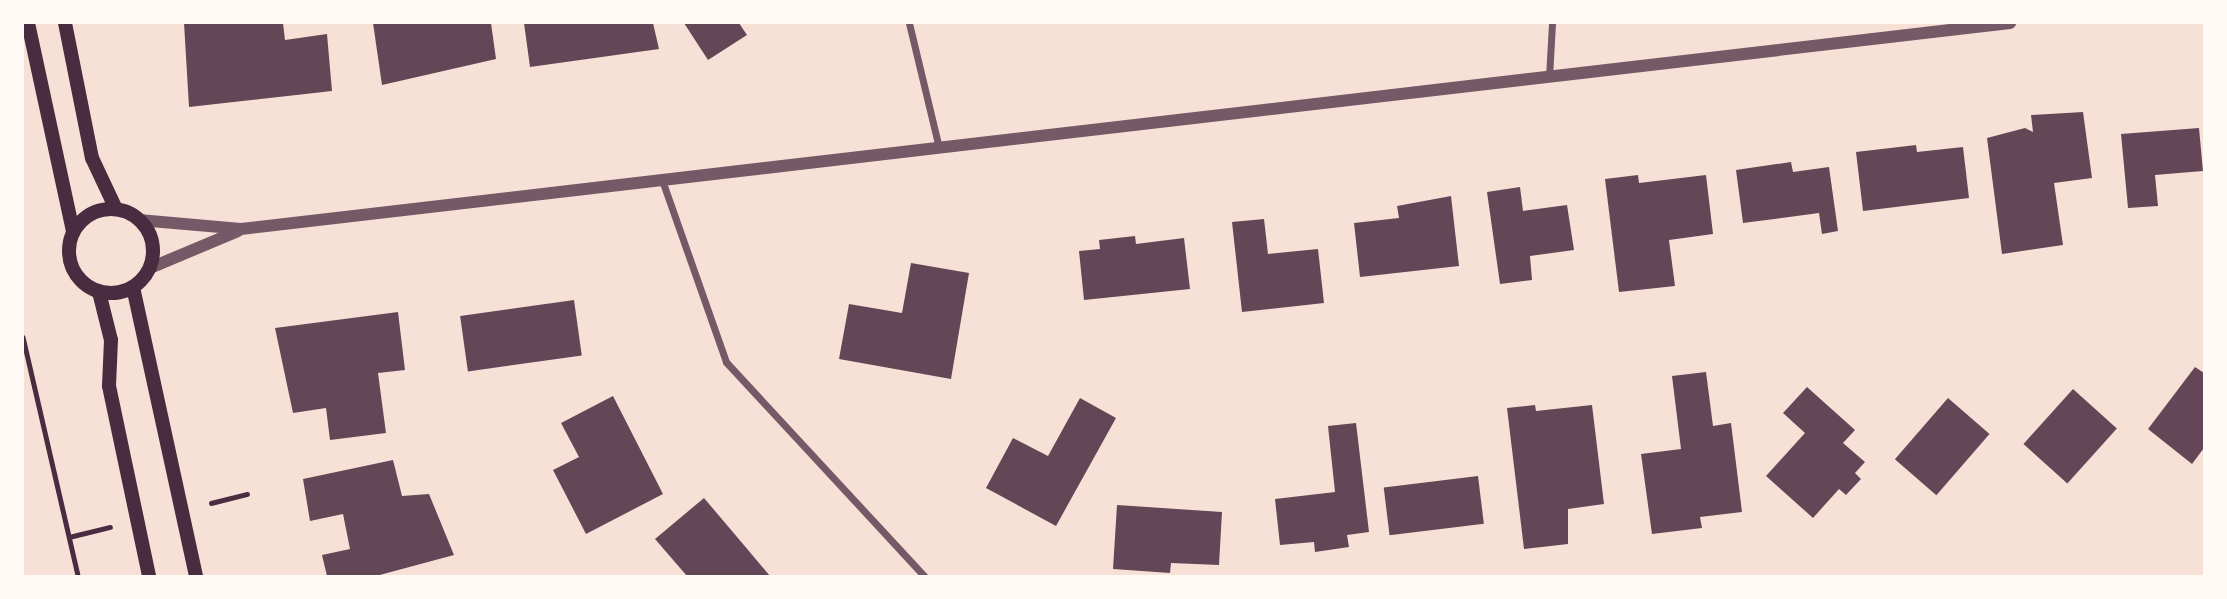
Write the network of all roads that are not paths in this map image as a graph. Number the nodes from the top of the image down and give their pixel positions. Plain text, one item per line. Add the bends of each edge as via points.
1 (28, 23) edge
2 (65, 23) edge
3 (909, 23) edge
4 (1552, 23) edge
5 (2010, 23) edge
6 (1549, 77) junction
7 (939, 148) junction
8 (662, 180) junction
9 (116, 209) junction
10 (139, 220) junction
11 (241, 229) junction
12 (73, 232) junction
13 (150, 268) junction
14 (133, 287) junction
15 (99, 292) junction
16 (149, 576) edge
17 (196, 576) edge
18 (924, 576) edge

1 - 12 main road
2 - 9 main road via 92,158
3 - 7 street
4 - 6 street
5 - 6 street
6 - 7 street
7 - 8 street
8 - 11 street
8 - 18 street via 726,362
9 - 10 main road
9 - 12 main road via 91,214
10 - 11 street
10 - 13 main road via 152,242
11 - 13 street
12 - 15 main road via 69,261 80,280
13 - 14 main road
14 - 15 main road
14 - 17 main road
15 - 16 main road via 111,340 108,386

